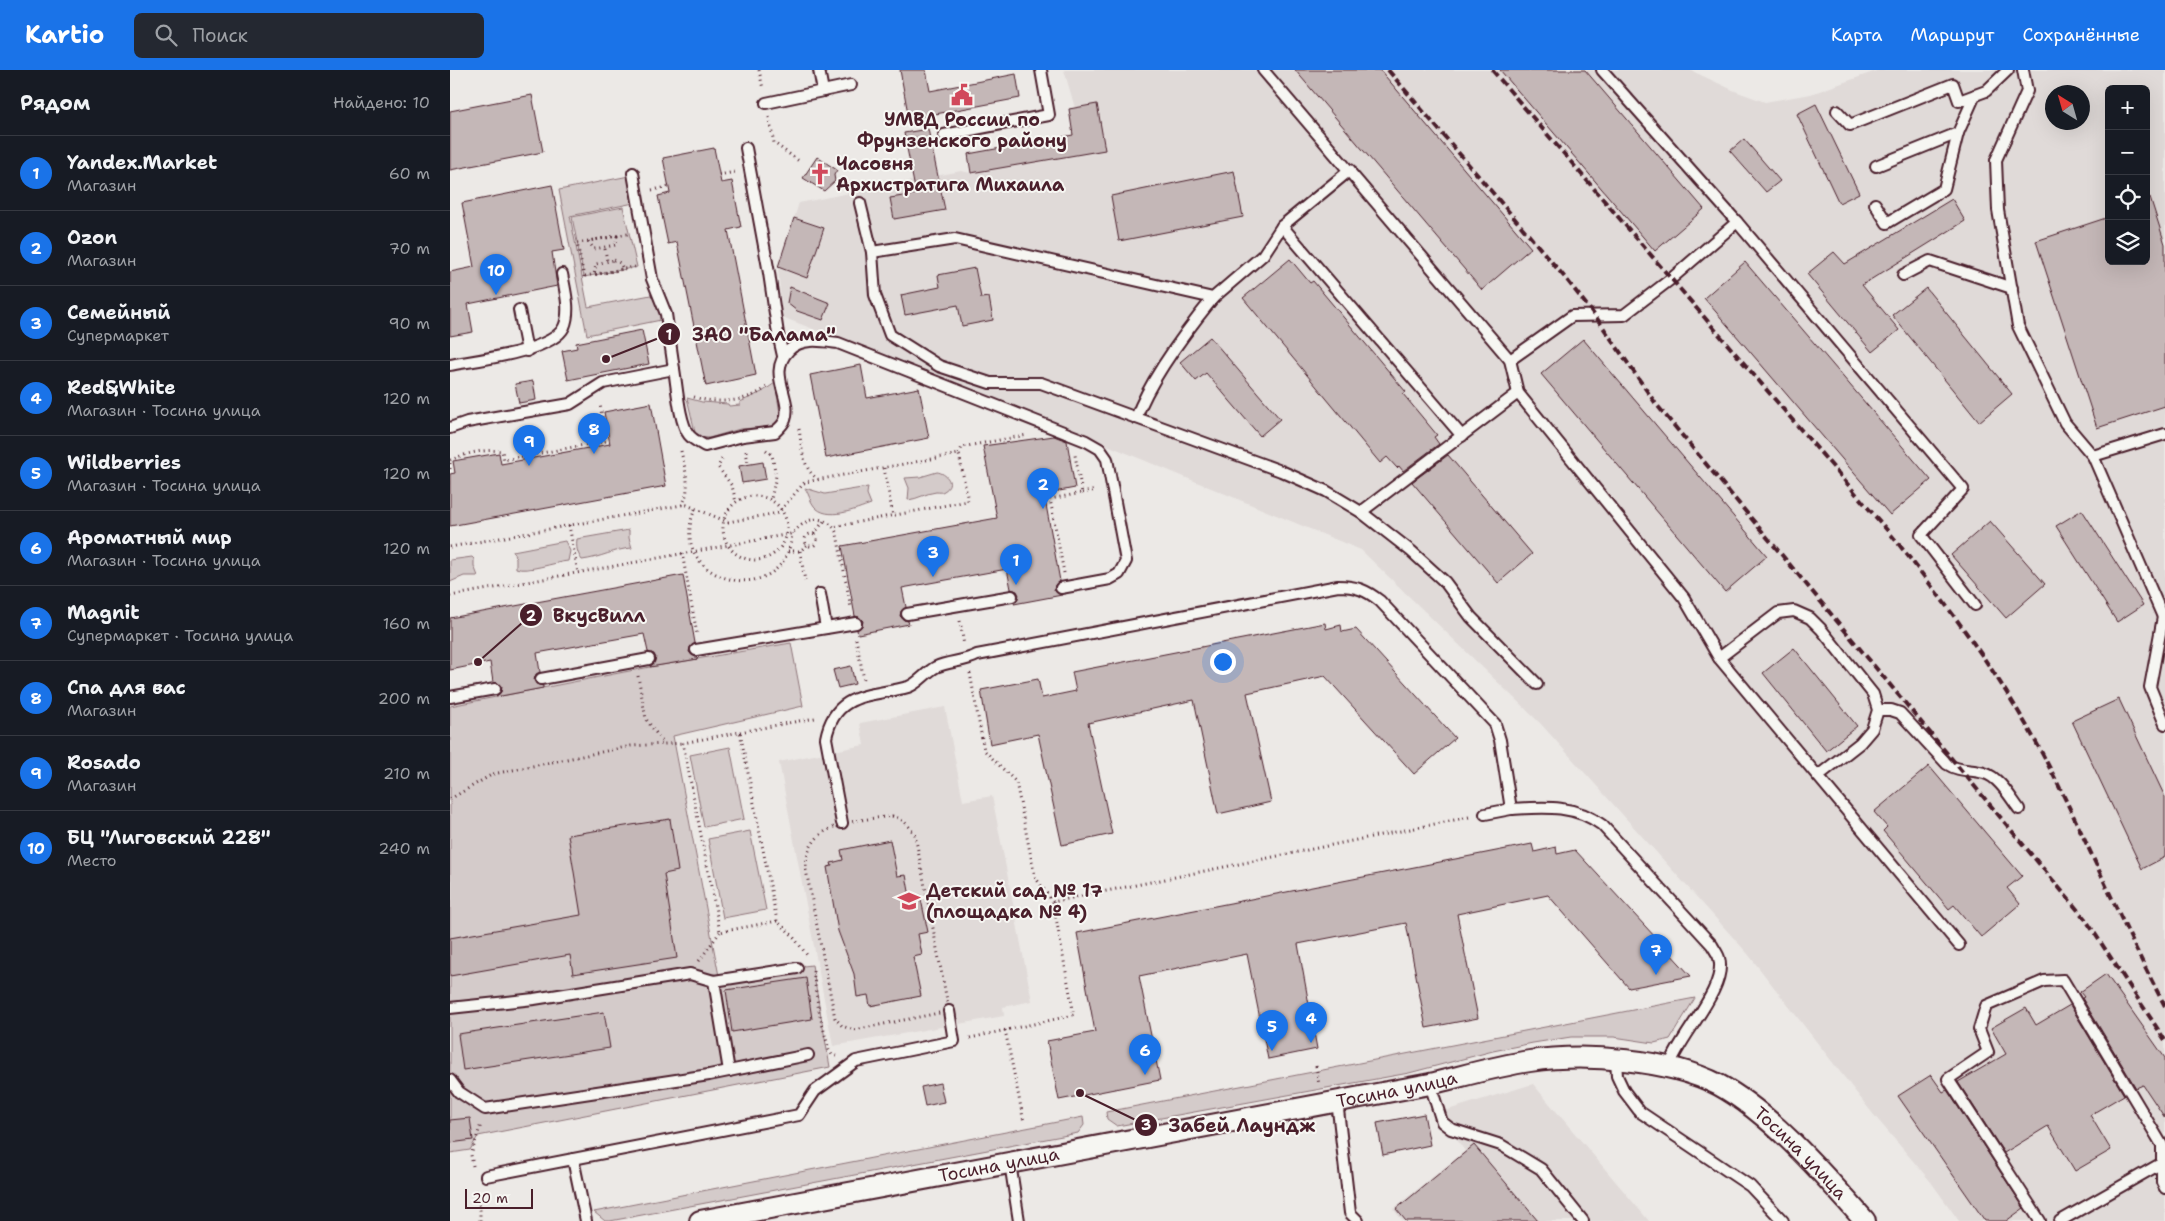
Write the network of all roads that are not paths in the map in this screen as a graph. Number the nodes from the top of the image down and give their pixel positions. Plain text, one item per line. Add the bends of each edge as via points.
1 (819, 70) edge
2 (1041, 70) edge
3 (1263, 70) edge
4 (1602, 70) edge
5 (2008, 70) edge
6 (2023, 70) edge
7 (851, 85) dead end
8 (823, 91) junction
9 (1975, 95) junction
10 (766, 103) dead end
11 (1837, 111) dead end
12 (1958, 133) junction
13 (944, 134) dead end
14 (746, 148) dead end
15 (1876, 166) dead end
16 (1350, 170) junction
17 (632, 173) dead end
18 (860, 204) dead end
19 (1875, 204) dead end
20 (1737, 222) junction
21 (1282, 226) junction
22 (872, 252) junction
23 (562, 274) dead end
24 (1903, 274) dead end
25 (2012, 288) junction
26 (1213, 298) junction
27 (519, 310) dead end
28 (526, 350) junction
29 (783, 356) junction
30 (1510, 360) junction
31 (450, 365) edge
32 (674, 369) junction
33 (1518, 393) junction
34 (1136, 418) junction
35 (450, 428) edge
36 (2165, 434) edge
37 (1462, 436) junction
38 (2093, 456) junction
39 (1361, 512) junction
40 (1063, 587) road end
41 (820, 594) dead end
42 (1012, 596) dead end
43 (1975, 605) dead end
44 (907, 614) dead end
45 (2164, 617) edge
46 (855, 624) road end
47 (826, 628) junction
48 (696, 650) dead end
49 (1719, 658) junction
50 (649, 659) dead end
51 (541, 679) dead end
52 (1537, 684) dead end
53 (495, 689) dead end
54 (450, 697) edge
55 (1878, 710) junction
56 (2165, 724) edge
57 (1818, 776) junction
58 (1511, 809) junction
59 (2019, 809) dead end
60 (1485, 814) road end
61 (842, 823) road end
62 (1959, 945) dead end
63 (797, 968) dead end
64 (714, 981) junction
65 (450, 1008) edge
66 (949, 1011) road end
67 (808, 1055) dead end
68 (1616, 1061) junction
69 (1668, 1067) junction
70 (730, 1071) junction
71 (450, 1080) edge
72 (1430, 1084) junction
73 (1337, 1101) junction
74 (573, 1159) junction
75 (1010, 1163) junction
76 (2162, 1163) junction
77 (486, 1176) dead end
78 (2165, 1188) edge
79 (586, 1221) edge
80 (700, 1221) edge
81 (1019, 1221) edge
82 (1358, 1221) edge
83 (1583, 1221) edge
84 (1783, 1221) edge
85 (1865, 1221) edge
86 (2040, 1221) edge
87 (2060, 1221) edge

1 - 8 lane
2 - 13 lane via 1049,114
3 - 16 lane
4 - 20 lane
5 - 9 lane via 1986,91
6 - 25 lane via 2027,91 1996,160 1998,210
7 - 8 lane
8 - 10 lane
9 - 11 lane via 1959,101 1953,84 1850,125
9 - 12 lane
12 - 15 lane
12 - 19 lane via 1944,190 1887,223
14 - 29 lane
16 - 21 lane
16 - 30 lane
17 - 32 lane via 652,279 666,314
18 - 22 lane
20 - 30 lane via 1624,315 1572,316
20 - 43 lane via 1964,489 1922,535
21 - 26 lane via 1263,255
21 - 37 lane
22 - 26 lane via 955,239
22 - 34 lane via 875,296 890,335 939,366 990,383 1041,384
23 - 28 lane via 567,306 564,327 553,338
24 - 25 lane via 1930,261
25 - 38 lane via 2018,326 2065,423
26 - 34 lane via 1184,335 1141,402
27 - 28 lane
28 - 31 lane
29 - 32 lane via 779,370 786,413 784,422 775,432 706,446 689,435 684,425
29 - 40 lane via 794,345 810,341 838,343 1100,449 1107,459 1126,561 1119,574 1110,579
30 - 33 lane
32 - 35 lane via 603,383 570,404 466,422
33 - 37 lane
33 - 49 lane via 1684,598
34 - 39 lane via 1281,471 1326,491
36 - 38 lane
37 - 39 lane
38 - 45 lane
39 - 52 lane via 1444,582 1471,617
41 - 47 lane
42 - 44 lane
45 - 56 lane via 2150,687
46 - 47 lane
47 - 48 lane
49 - 55 lane via 1778,613 1794,611 1810,618 1821,629 1873,694
49 - 57 lane
50 - 51 lane
53 - 54 lane
55 - 57 lane via 1872,729 1860,743
55 - 59 lane via 1891,710 1907,718 1954,769 1987,773
57 - 62 lane
58 - 60 lane
58 - 61 lane via 1495,724 1380,601 1367,591 1353,586 1338,586 977,655 936,667 910,687 854,698 844,705 828,726 826,738
58 - 69 lane via 1568,809 1589,815 1602,825 1712,944 1719,958 1720,974 1715,989
63 - 64 lane
64 - 65 lane via 690,974
64 - 70 lane
66 - 74 lane via 954,1041 856,1061 815,1092 799,1115
67 - 70 lane
68 - 69 street, Тосина улица
68 - 72 street, Тосина улица via 1570,1058 1531,1061
68 - 84 lane via 1617,1076 1640,1112 1750,1186
69 - 85 street, Тосина улица via 1719,1085 1758,1112 1809,1160
70 - 71 lane via 485,1109 460,1092
72 - 73 street, Тосина улица
72 - 83 lane via 1442,1122 1452,1129 1501,1144 1541,1169
73 - 75 street, Тосина улица
73 - 82 lane via 1350,1213
74 - 77 lane
74 - 79 lane
75 - 80 street, Тосина улица
75 - 81 lane
76 - 78 lane
76 - 86 lane via 2162,1145 2063,980 2044,982 1986,1006 1979,1029 1988,1052 1948,1079
76 - 87 lane

